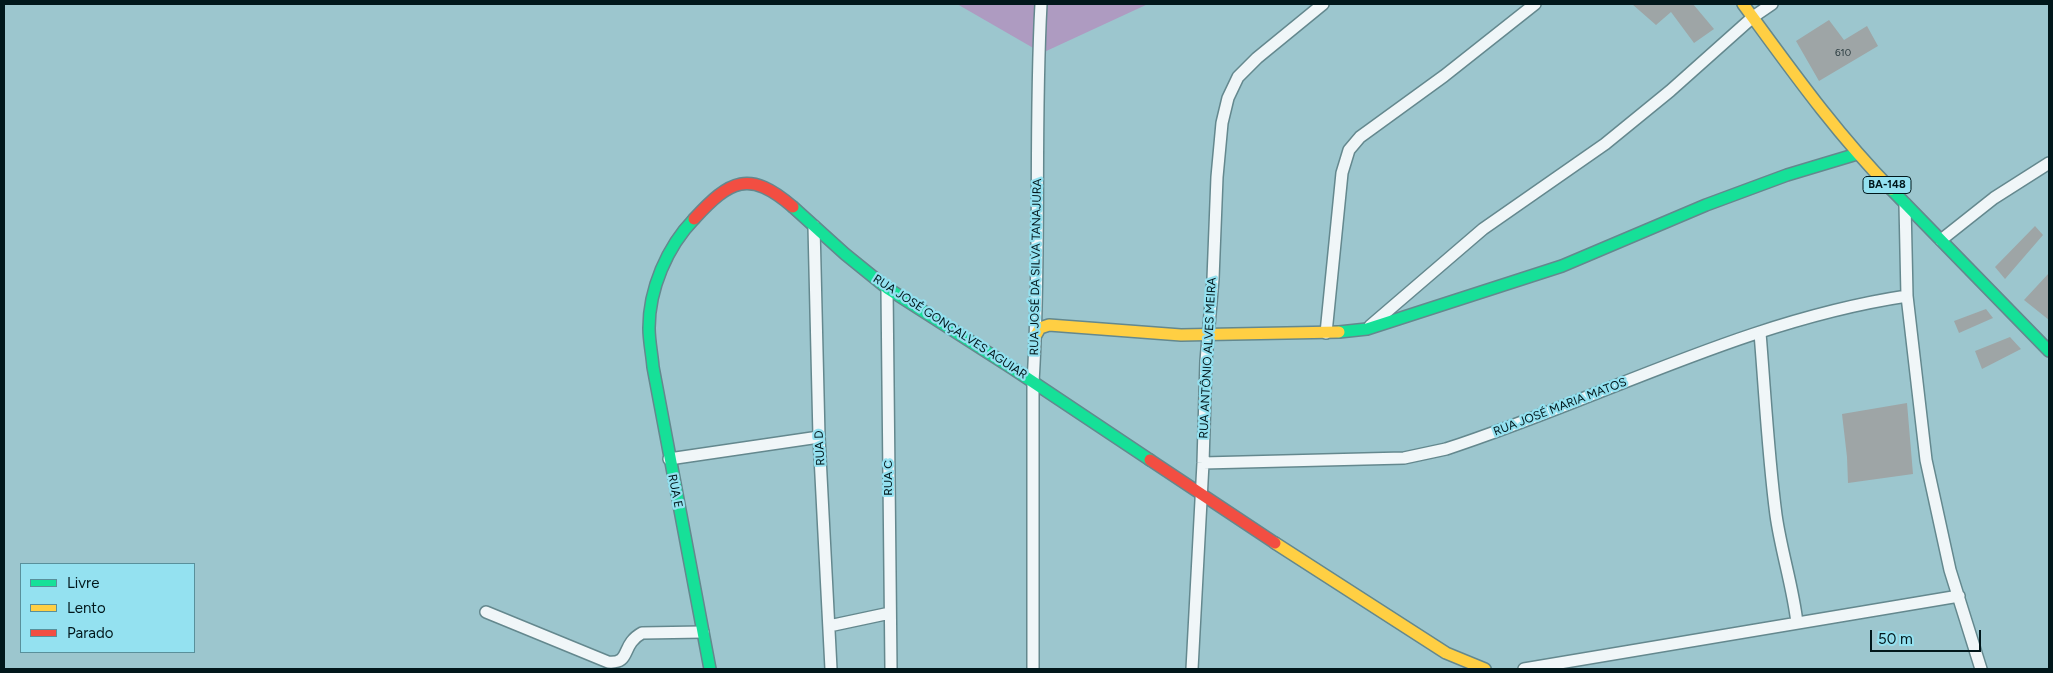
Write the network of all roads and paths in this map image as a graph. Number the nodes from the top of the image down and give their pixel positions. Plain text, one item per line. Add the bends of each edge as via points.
1 (1323, 4) edge
2 (1535, 4) edge
3 (1743, 4) edge
4 (1772, 4) edge
5 (1041, 9) edge
6 (1753, 18) junction
7 (1857, 154) junction
8 (2049, 163) edge
9 (1905, 204) junction
10 (814, 226) junction
11 (1941, 240) junction
12 (887, 288) junction
13 (1907, 296) junction
14 (650, 311) joint
15 (1367, 329) junction
16 (1760, 332) junction
17 (1326, 333) junction
18 (1036, 335) junction
19 (1208, 336) junction
20 (2049, 351) edge
21 (1033, 382) junction
22 (819, 437) junction
23 (669, 458) junction
24 (1203, 463) junction
25 (1201, 494) junction
26 (1959, 596) junction
27 (486, 612) dead end
28 (890, 613) junction
29 (1797, 623) junction
30 (829, 626) junction
31 (702, 632) junction
32 (710, 669) edge
33 (831, 669) edge
34 (891, 669) edge
35 (1033, 669) edge
36 (1192, 669) edge
37 (1485, 669) edge
38 (1524, 669) edge
39 (1981, 669) edge

1 - 19 street, RUA ANTÔNIO ALVES MEIRA via 1257,58 1238,77 1228,98 1217,177
2 - 17 street via 1367,132 1349,150 1342,173
3 - 6 street, BA-148
4 - 6 street
5 - 18 street, RUA JOSÉ DA SILVA TANAJURA
6 - 7 street, BA-148
6 - 15 street via 1612,138 1483,229
7 - 9 street, BA-148
7 - 15 street via 1787,175 1706,205 1562,266
8 - 11 street via 1994,198
9 - 11 street, BA-148
9 - 13 street
10 - 12 street, RUA JOSÉ GONÇALVES AGUIAR
10 - 14 street, RUA JOSÉ GONÇALVES AGUIAR via 771,190 751,183 734,184 710,201 684,228 659,276
10 - 22 street, RUA D
11 - 20 street, BA-148
12 - 21 street, RUA JOSÉ GONÇALVES AGUIAR
12 - 28 street, RUA C
13 - 16 street, RUA JOSÉ MARIA MATOS via 1842,308
13 - 26 street via 1926,460 1950,570
14 - 23 street, RUA E via 653,367
15 - 17 street
16 - 24 street, RUA JOSÉ MARIA MATOS via 1446,449 1394,458
16 - 29 street via 1777,518
17 - 19 street
18 - 19 street via 1040,328 1049,325
18 - 21 street, RUA JOSÉ DA SILVA TANAJURA
19 - 24 street, RUA ANTÔNIO ALVES MEIRA
21 - 25 street, RUA JOSÉ GONÇALVES AGUIAR
21 - 35 street, RUA JOSÉ DA SILVA TANAJURA
22 - 23 street
22 - 30 street, RUA D
23 - 31 street, RUA E
24 - 25 street, RUA ANTÔNIO ALVES MEIRA
25 - 36 street, RUA ANTÔNIO ALVES MEIRA
25 - 37 street, RUA JOSÉ GONÇALVES AGUIAR via 1446,653
26 - 29 street
26 - 39 street
27 - 31 street via 608,662 621,662 633,638 642,633
28 - 30 street
28 - 34 street, RUA C
29 - 38 street
30 - 33 street, RUA D
31 - 32 street, RUA E

